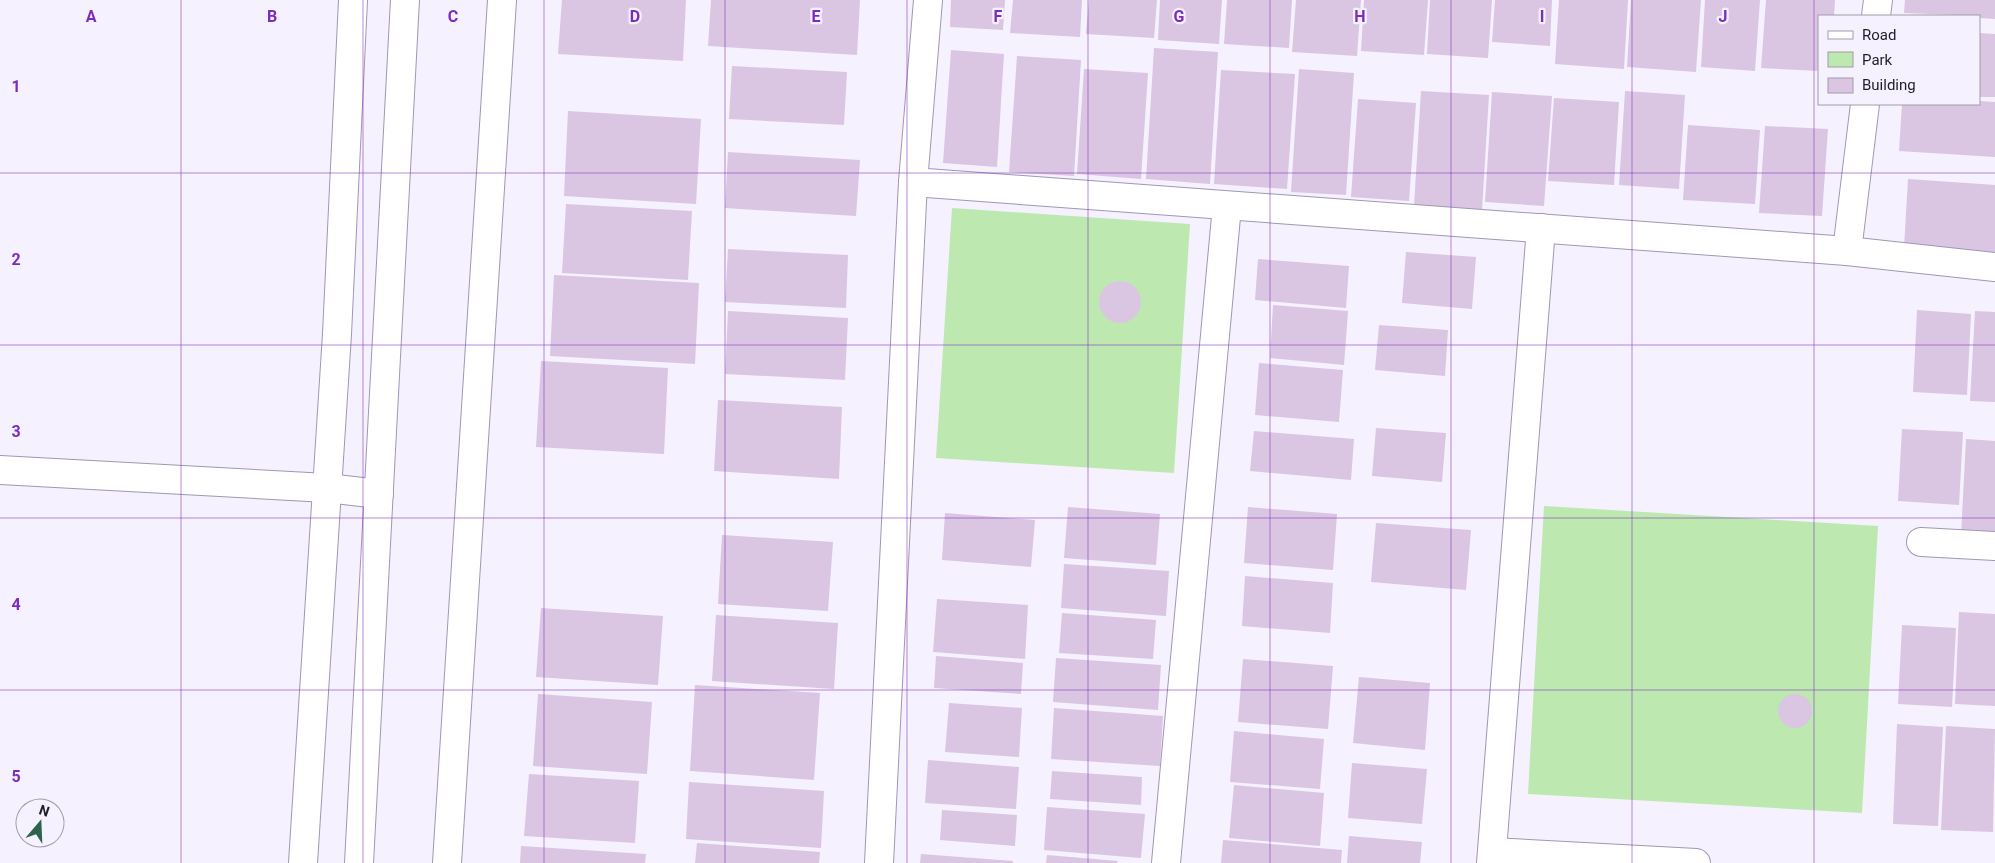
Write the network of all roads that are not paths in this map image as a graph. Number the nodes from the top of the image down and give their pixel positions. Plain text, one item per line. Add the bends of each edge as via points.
1 (354, 0) edge
2 (405, 0) edge
3 (502, 0) edge
4 (928, 0) edge
5 (1878, 0) edge
6 (1876, 15) edge
7 (1865, 105) edge
8 (913, 182) junction
9 (1227, 206) junction
10 (1541, 228) junction
11 (1847, 251) junction
12 (1995, 267) edge
13 (0, 470) edge
14 (327, 488) junction
15 (379, 494) junction
16 (1921, 542) dead end
17 (1995, 546) edge
18 (1491, 858) edge
19 (303, 863) edge
20 (359, 863) edge
21 (447, 863) edge
22 (879, 863) edge
23 (1166, 863) edge
24 (1696, 863) edge

1 - 14 street
2 - 15 street
3 - 21 street
4 - 8 street
5 - 6 street
7 - 11 street
8 - 9 street
8 - 22 street
9 - 10 street
9 - 23 street
10 - 11 street
10 - 18 street
11 - 12 street
13 - 14 street
14 - 15 street
14 - 19 street
15 - 20 street
16 - 17 street
18 - 24 street

